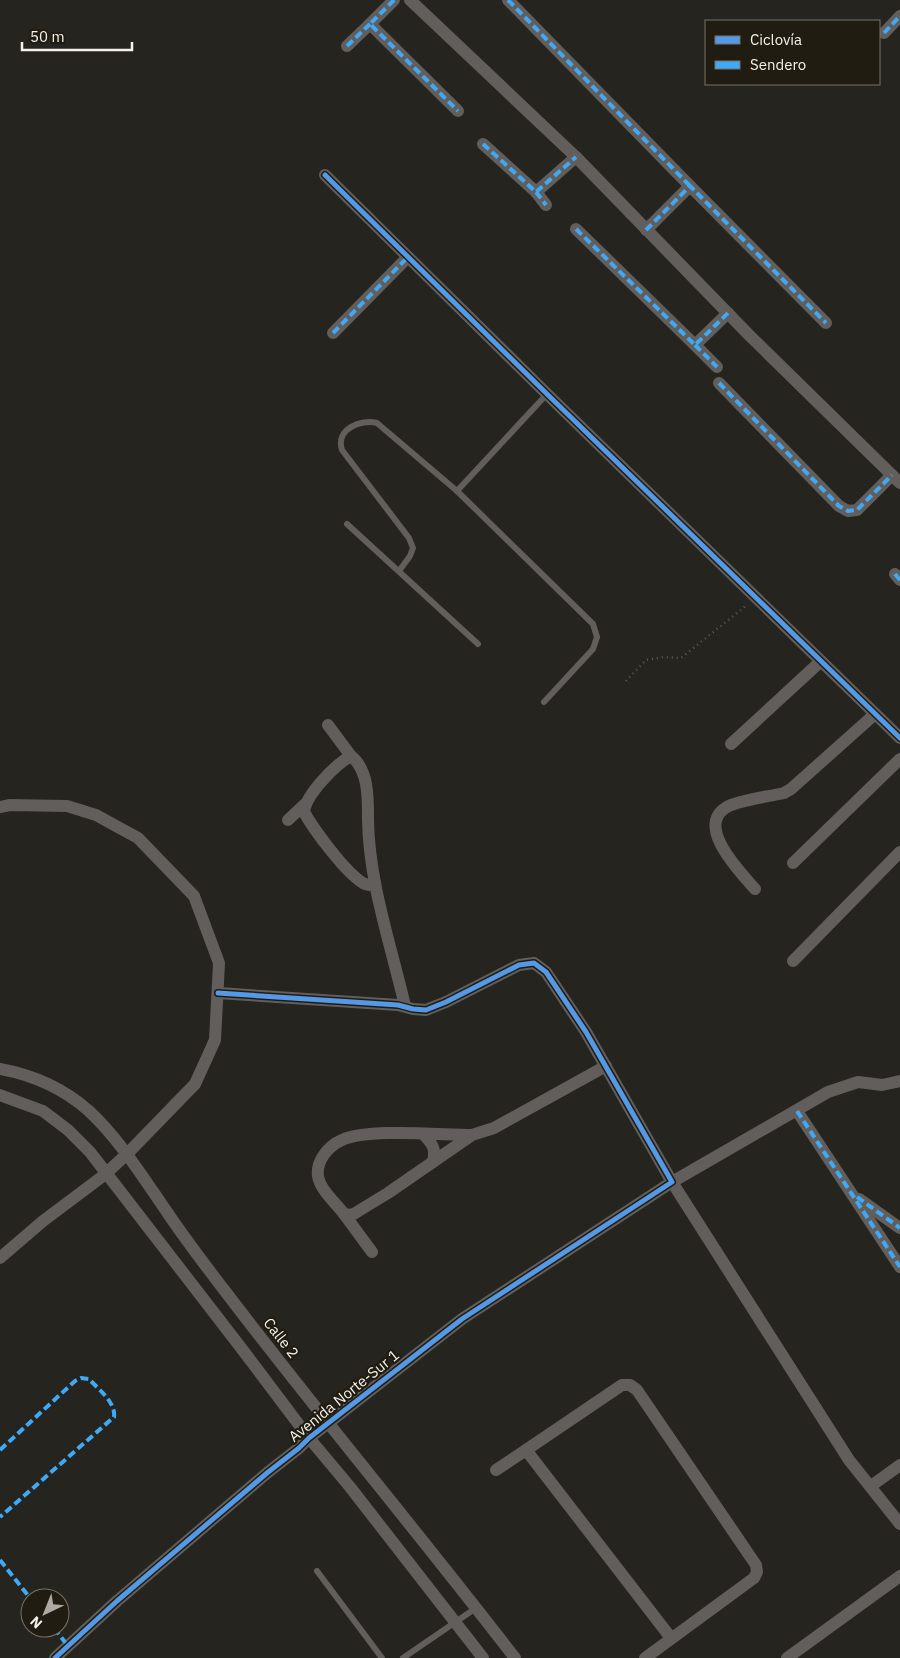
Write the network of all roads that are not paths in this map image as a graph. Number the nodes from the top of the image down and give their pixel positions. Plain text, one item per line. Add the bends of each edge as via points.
1 (394, 0) edge
2 (410, 0) edge
3 (508, 0) edge
4 (900, 16) edge
5 (370, 24) junction
6 (884, 33) dead end
7 (347, 46) dead end
8 (458, 111) dead end
9 (483, 144) dead end
10 (576, 157) junction
11 (325, 175) dead end
12 (690, 186) junction
13 (536, 192) junction
14 (546, 205) dead end
15 (576, 229) dead end
16 (646, 230) junction
17 (408, 257) junction
18 (728, 313) junction
19 (826, 323) dead end
20 (333, 333) dead end
21 (695, 346) junction
22 (717, 367) dead end
23 (719, 383) dead end
24 (548, 394) junction
25 (896, 479) edge
26 (457, 491) junction
27 (347, 524) dead end
28 (399, 571) junction
29 (478, 644) dead end
30 (820, 661) junction
31 (544, 702) dead end
32 (875, 714) junction
33 (328, 725) dead end
34 (900, 738) edge
35 (731, 744) dead end
36 (351, 756) junction
37 (900, 759) edge
38 (305, 804) junction
39 (0, 807) edge
40 (288, 820) dead end
41 (900, 852) edge
42 (793, 863) dead end
43 (374, 886) junction
44 (754, 889) dead end
45 (793, 961) dead end
46 (218, 993) junction
47 (405, 1006) junction
48 (606, 1066) junction
49 (0, 1069) edge
50 (900, 1081) edge
51 (0, 1095) edge
52 (797, 1111) junction
53 (423, 1134) junction
54 (472, 1135) junction
55 (127, 1154) junction
56 (433, 1162) junction
57 (107, 1172) junction
58 (672, 1182) junction
59 (852, 1194) junction
60 (344, 1214) junction
61 (900, 1228) edge
62 (372, 1252) dead end
63 (0, 1258) edge
64 (900, 1267) edge
65 (327, 1424) junction
66 (309, 1438) junction
67 (526, 1450) junction
68 (900, 1465) edge
69 (496, 1470) dead end
70 (871, 1486) junction
71 (900, 1524) edge
72 (317, 1571) dead end
73 (900, 1576) edge
74 (476, 1608) junction
75 (455, 1623) junction
76 (671, 1638) junction
77 (55, 1658) edge
78 (382, 1658) edge
79 (403, 1658) edge
80 (483, 1658) edge
81 (516, 1658) edge
82 (645, 1658) edge
83 (787, 1658) edge

1 - 5 street
2 - 10 street
3 - 12 street
4 - 6 street
5 - 7 street
5 - 8 street
9 - 13 street
10 - 13 street
10 - 16 street
11 - 17 street
12 - 16 street
12 - 19 street
13 - 14 street
15 - 21 street
16 - 18 street
17 - 20 street
17 - 24 street
18 - 21 street
18 - 25 street
21 - 22 street
23 - 25 street via 839,506 848,511 857,510
24 - 26 lane
24 - 30 street
26 - 28 lane via 377,423 363,422 344,434 340,444 342,450 409,538 413,548
26 - 31 lane via 593,624 597,637 592,649
27 - 28 lane
28 - 29 lane
30 - 32 street
30 - 35 street
32 - 34 street
32 - 44 street via 791,789 730,806 717,816 714,823 716,832 726,852
33 - 36 street
36 - 38 street via 341,761
36 - 43 street via 357,760 366,786
37 - 42 street
38 - 40 street
38 - 43 street via 304,812 330,849 364,883
39 - 46 street via 67,806 96,815 138,838 194,896 219,963
41 - 45 street
43 - 47 street
46 - 47 street
46 - 55 street via 215,1040 195,1084
47 - 48 street via 426,1010 519,965 534,963 546,972
48 - 54 street via 494,1128
48 - 58 street
49 - 55 street, Calle 2 via 44,1082 67,1094 102,1125
50 - 52 street, Avenida Norte-Sur 1 via 882,1085 858,1082 828,1092
51 - 57 street via 43,1111 68,1130
52 - 58 street, Avenida Norte-Sur 1
52 - 59 street
53 - 54 street
53 - 56 street via 434,1146
53 - 60 street via 366,1135 342,1140 326,1152 319,1163 318,1178
54 - 56 street
55 - 57 street
55 - 65 street, Calle 2 via 176,1225
56 - 60 street via 362,1210 352,1215
57 - 63 street
57 - 66 street
58 - 65 street, Avenida Norte-Sur 1 via 462,1319
58 - 70 street via 849,1460
59 - 61 street
59 - 64 street
60 - 62 street
65 - 66 street, Avenida Norte-Sur 1
65 - 74 street, Calle 2
66 - 75 street
66 - 77 street, Avenida Norte-Sur 1
67 - 69 street
67 - 76 street
67 - 76 street via 622,1385 630,1385 637,1390 756,1565 757,1572 754,1578
68 - 70 street
70 - 71 street
72 - 78 lane
73 - 83 street
74 - 75 lane
74 - 81 street, Calle 2
75 - 79 lane
75 - 80 street
76 - 82 street

